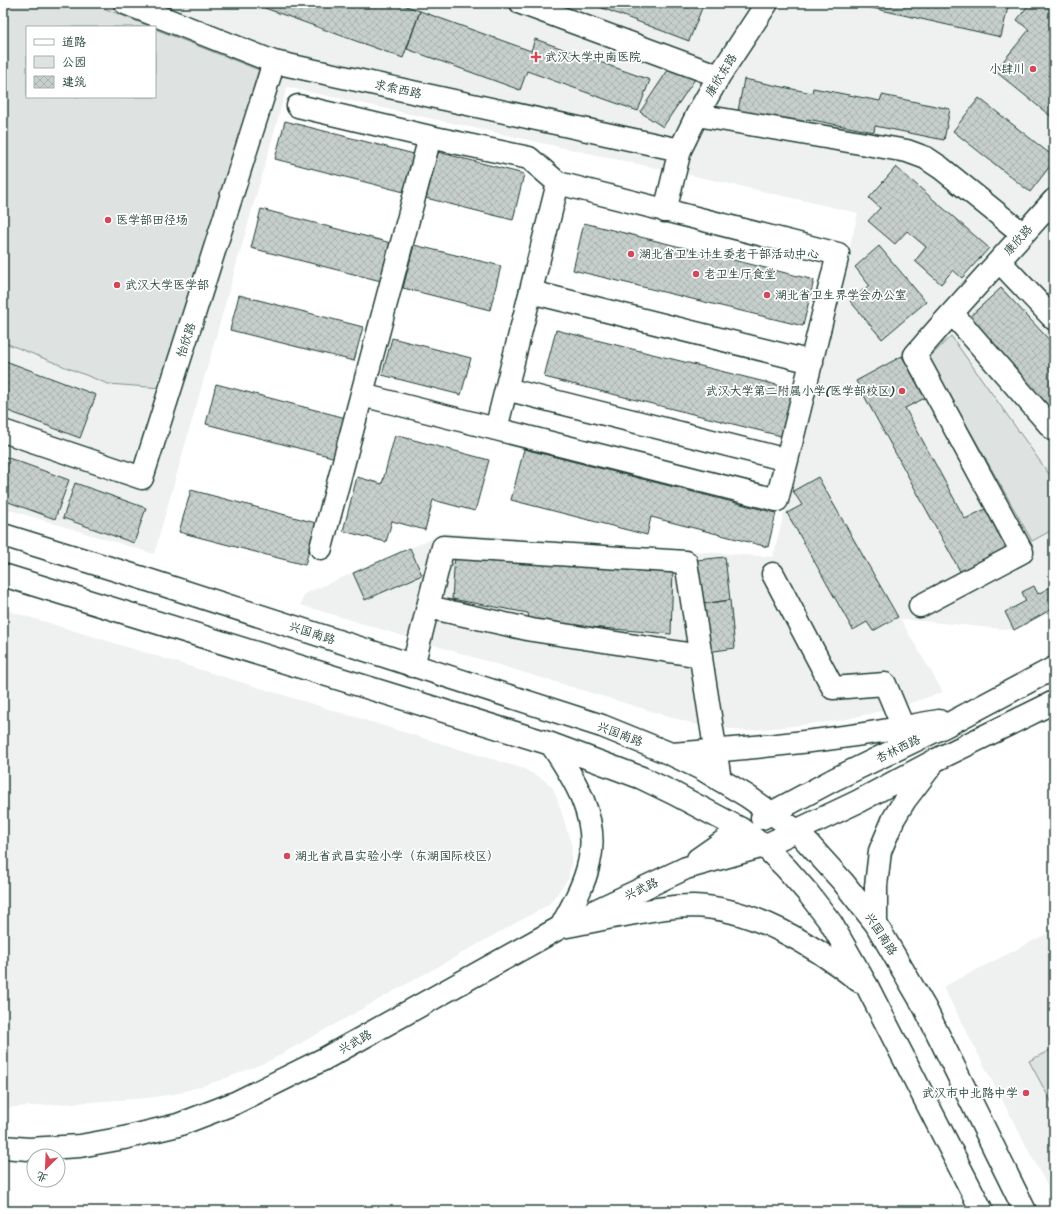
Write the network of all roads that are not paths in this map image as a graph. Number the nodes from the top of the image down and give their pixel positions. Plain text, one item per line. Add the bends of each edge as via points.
1 (125, 3) edge
2 (521, 3) edge
3 (767, 3) edge
4 (274, 62) junction
5 (719, 76) junction
6 (298, 106) dead end
7 (696, 115) junction
8 (430, 137) junction
9 (680, 150) junction
10 (558, 183) junction
11 (1051, 209) edge
12 (665, 210) junction
13 (1023, 234) junction
14 (999, 261) junction
15 (531, 292) junction
16 (952, 313) junction
17 (1054, 319) edge
18 (812, 362) junction
19 (506, 389) junction
20 (362, 395) junction
21 (496, 429) junction
22 (1054, 430) edge
23 (3, 431) edge
24 (787, 460) junction
25 (3, 535) edge
26 (322, 548) dead end
27 (773, 574) dead end
28 (3, 575) edge
29 (920, 606) dead end
30 (428, 608) junction
31 (701, 656) junction
32 (413, 666) junction
33 (1054, 668) edge
34 (1054, 702) edge
35 (964, 716) junction
36 (903, 727) junction
37 (550, 744) junction
38 (716, 751) junction
39 (671, 754) junction
40 (936, 760) junction
41 (720, 780) junction
42 (772, 813) junction
43 (741, 828) junction
44 (797, 830) junction
45 (764, 846) junction
46 (686, 868) junction
47 (876, 924) junction
48 (561, 927) junction
49 (867, 986) junction
50 (3, 1147) edge
51 (982, 1211) edge
52 (1026, 1211) edge

1 - 4 main road, 求索西路
2 - 5 main road
3 - 5 main road, 康欣东路
4 - 9 main road, 求索西路
4 - 23 main road, 怡欣路 via 142,478
5 - 7 main road, 康欣东路
6 - 8 main road
7 - 9 main road, 康欣东路
7 - 13 main road via 907,151 926,158 941,168
8 - 10 main road via 529,158
8 - 20 main road
9 - 12 main road, 康欣东路
10 - 12 main road
10 - 15 main road
11 - 13 main road, 康欣路
12 - 18 main road via 838,254
13 - 14 main road, 康欣路
14 - 16 main road, 康欣路
14 - 17 main road
15 - 18 main road
15 - 19 main road
16 - 22 main road
16 - 29 main road, 康欣路 via 915,355 1022,552
18 - 24 main road
19 - 21 main road
19 - 24 main road
20 - 21 main road
20 - 26 main road
21 - 24 main road via 777,500
25 - 32 main road, 兴国南路
27 - 36 main road via 833,688 885,684
28 - 37 main road
30 - 31 main road via 532,630
30 - 31 main road via 443,547 686,562
30 - 32 main road
31 - 38 main road
32 - 39 main road, 兴国南路 via 602,726
33 - 35 main road, 杏林西路
34 - 40 main road
35 - 36 main road
35 - 42 main road, 杏林西路
36 - 38 main road
37 - 43 main road via 642,778
37 - 48 main road via 570,772 588,813 592,844 588,868 577,897
38 - 39 main road
38 - 41 main road
39 - 41 main road, 兴国南路
40 - 44 main road
40 - 47 main road via 904,800 880,851 876,886
41 - 42 main road, 兴国南路
42 - 43 main road, 杏林西路
42 - 44 main road, 兴国南路
43 - 45 main road
43 - 46 main road, 兴武路
44 - 45 main road
44 - 47 main road, 兴国南路 via 844,882
45 - 46 main road, 兴武路
45 - 49 main road via 786,868 831,923
46 - 48 main road, 兴武路
47 - 52 main road, 兴国南路 via 925,1008
48 - 49 main road via 667,907 694,906 722,910 771,926 798,940 832,959
48 - 50 main road, 兴武路 via 324,1059 228,1106 178,1125 117,1140 73,1147
49 - 51 main road

